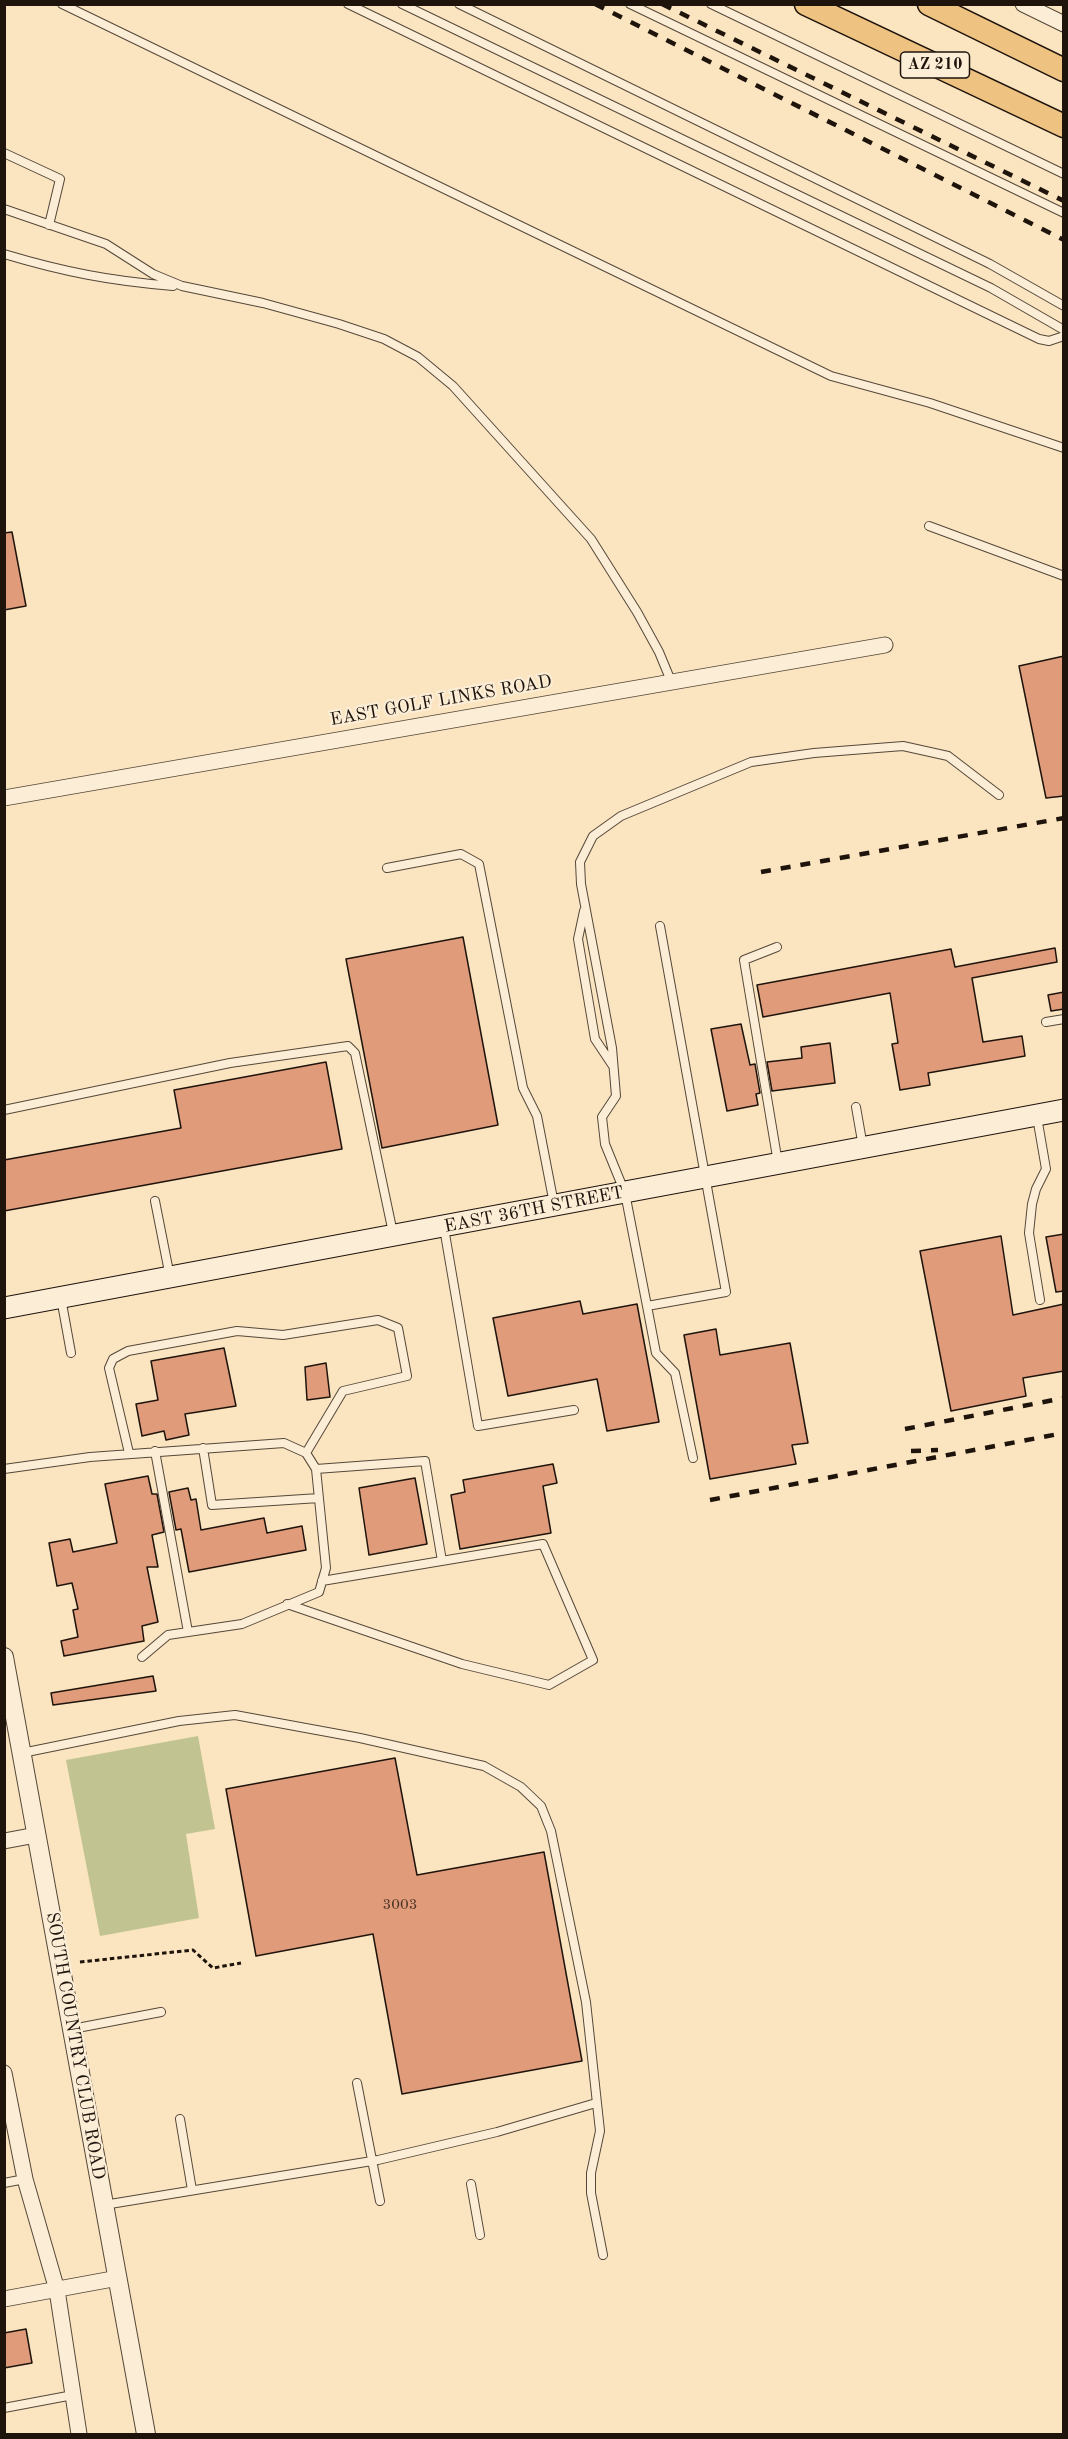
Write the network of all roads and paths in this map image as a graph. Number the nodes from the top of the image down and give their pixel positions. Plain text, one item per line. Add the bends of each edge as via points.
1 (62, 4) edge
2 (348, 4) edge
3 (402, 4) edge
4 (459, 4) edge
5 (630, 4) edge
6 (711, 4) edge
7 (806, 4) edge
8 (929, 4) edge
9 (1023, 4) edge
10 (1064, 24) edge
11 (1064, 70) edge
12 (1064, 126) edge
13 (4, 153) edge
14 (1064, 174) edge
15 (4, 209) edge
16 (1064, 213) edge
17 (49, 225) junction
18 (4, 254) edge
19 (182, 286) junction
20 (1064, 306) edge
21 (1064, 330) edge
22 (1064, 336) edge
23 (1064, 448) edge
24 (929, 526) dead end
25 (1064, 576) edge
26 (885, 645) dead end
27 (671, 681) junction
28 (999, 795) dead end
29 (4, 798) edge
30 (387, 868) dead end
31 (585, 905) junction
32 (660, 926) dead end
33 (777, 947) dead end
34 (1064, 1019) edge
35 (1046, 1022) dead end
36 (614, 1067) junction
37 (856, 1107) dead end
38 (4, 1110) edge
39 (1064, 1110) edge
40 (1036, 1115) junction
41 (864, 1148) junction
42 (778, 1164) junction
43 (706, 1178) junction
44 (625, 1193) junction
45 (156, 1202) dead end
46 (554, 1206) junction
47 (444, 1227) junction
48 (393, 1236) junction
49 (170, 1277) junction
50 (61, 1297) junction
51 (1040, 1300) dead end
52 (647, 1306) junction
53 (4, 1308) edge
54 (71, 1353) dead end
55 (574, 1410) dead end
56 (203, 1448) junction
57 (154, 1451) junction
58 (129, 1453) junction
59 (306, 1453) junction
60 (693, 1458) dead end
61 (4, 1469) edge
62 (316, 1469) junction
63 (319, 1498) junction
64 (442, 1561) junction
65 (322, 1581) junction
66 (287, 1604) junction
67 (188, 1632) junction
68 (4, 1657) edge
69 (142, 1657) dead end
70 (22, 1752) junction
71 (36, 1835) junction
72 (4, 1841) edge
73 (80, 1962) dead end
74 (241, 1963) dead end
75 (161, 2012) dead end
76 (72, 2029) junction
77 (4, 2073) edge
78 (357, 2083) dead end
79 (596, 2103) junction
80 (180, 2119) dead end
81 (372, 2161) junction
82 (25, 2179) junction
83 (4, 2183) edge
84 (471, 2184) dead end
85 (192, 2190) junction
86 (380, 2201) dead end
87 (104, 2205) junction
88 (480, 2235) dead end
89 (603, 2255) dead end
90 (118, 2278) junction
91 (57, 2290) junction
92 (4, 2299) edge
93 (73, 2396) junction
94 (4, 2408) edge
95 (79, 2434) edge
96 (147, 2434) edge

1 - 23 lane via 831,376 930,403
2 - 22 lane via 1039,339 1049,341
3 - 21 lane via 990,288
4 - 20 lane via 990,264
5 - 16 lane
6 - 14 lane
7 - 12 main road, AZ 210
8 - 11 main road, AZ 210
9 - 10 street
13 - 17 lane via 60,179
15 - 17 lane
17 - 19 lane via 106,244 153,274
18 - 19 lane via 60,271 122,282
19 - 27 lane via 339,324 384,339 418,357 453,386 591,539 637,612
24 - 25 lane
26 - 27 street, EAST GOLF LINKS ROAD
27 - 29 street, EAST GOLF LINKS ROAD
28 - 31 lane via 948,756 903,746 751,762 621,816 593,836 580,862
30 - 46 lane via 461,854 479,864 523,1088 537,1116
31 - 36 lane
31 - 36 lane via 578,939 596,1040
32 - 43 lane
33 - 42 lane via 744,960
34 - 35 lane
36 - 44 lane via 616,1096 602,1117 605,1144
37 - 41 lane
38 - 48 lane via 230,1063 348,1046 355,1053
39 - 40 main road, EAST 36TH STREET
40 - 41 main road, EAST 36TH STREET
40 - 51 lane via 1046,1169 1032,1204 1029,1233
41 - 42 main road, EAST 36TH STREET
42 - 43 main road, EAST 36TH STREET
43 - 44 main road, EAST 36TH STREET
43 - 52 lane via 726,1292
44 - 46 main road, EAST 36TH STREET
44 - 52 lane
45 - 49 lane
46 - 47 main road, EAST 36TH STREET
47 - 48 main road, EAST 36TH STREET
47 - 55 lane via 478,1426
48 - 49 main road, EAST 36TH STREET
49 - 50 main road, EAST 36TH STREET
50 - 53 main road, EAST 36TH STREET
50 - 54 lane
52 - 60 lane via 656,1353 675,1373
56 - 57 lane
56 - 59 lane via 284,1443
56 - 63 lane via 212,1505
57 - 58 lane
57 - 67 lane
58 - 59 lane via 109,1368 113,1359 128,1351 237,1331 283,1335 378,1320 398,1328 407,1376 343,1391
58 - 61 lane
59 - 62 lane
62 - 63 lane
62 - 64 lane via 425,1461
63 - 65 lane via 326,1568
64 - 65 lane
64 - 66 lane via 543,1544 593,1660 549,1685 462,1664
65 - 66 lane via 319,1592
66 - 67 lane via 242,1624
67 - 69 lane via 168,1635
68 - 70 street, SOUTH COUNTRY CLUB ROAD
70 - 71 street, SOUTH COUNTRY CLUB ROAD
70 - 79 lane via 179,1721 235,1715 484,1766 521,1787 541,1806 551,1831 586,2002
71 - 72 street
71 - 76 street, SOUTH COUNTRY CLUB ROAD
73 - 74 path via 193,1950 213,1968
75 - 76 lane
76 - 87 street, SOUTH COUNTRY CLUB ROAD
77 - 82 street
78 - 81 lane
79 - 81 lane via 497,2132
79 - 89 lane via 600,2131 591,2193
80 - 85 lane
81 - 85 lane
81 - 86 lane
82 - 83 lane
82 - 91 street
84 - 88 lane
85 - 87 lane
87 - 90 street, SOUTH COUNTRY CLUB ROAD
90 - 91 street
90 - 96 street, SOUTH COUNTRY CLUB ROAD
91 - 92 street
91 - 93 street
93 - 94 lane
93 - 95 street

